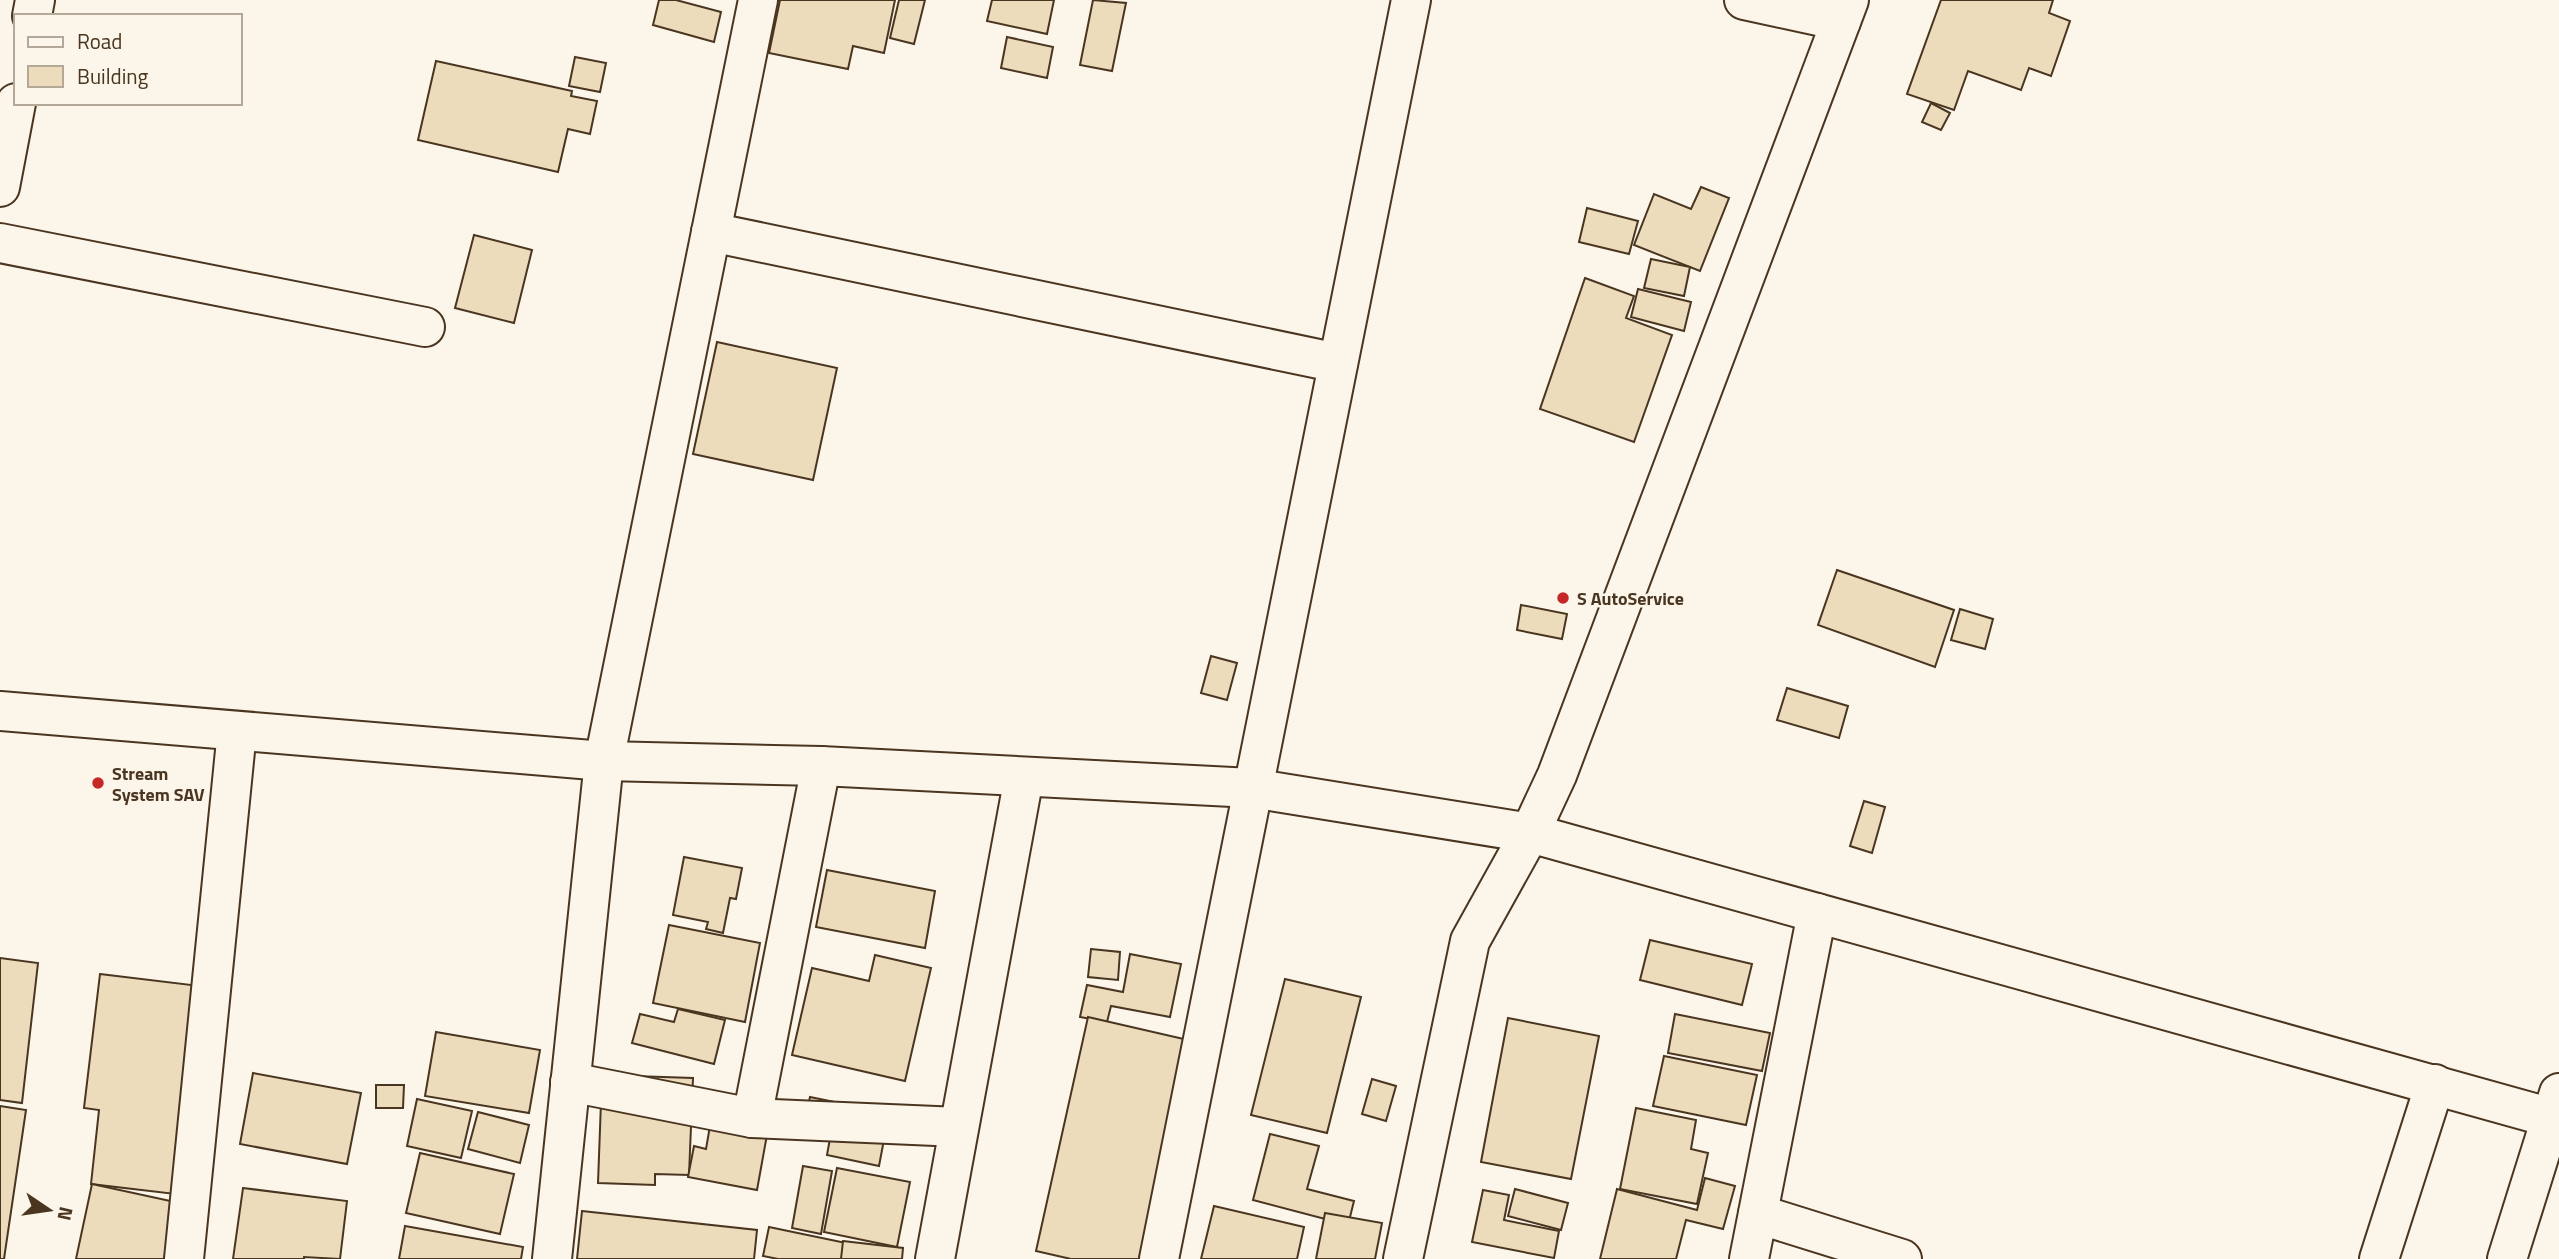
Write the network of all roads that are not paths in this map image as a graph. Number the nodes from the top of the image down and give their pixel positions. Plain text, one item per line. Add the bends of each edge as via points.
1 (758, 0) edge
2 (1411, 0) edge
3 (1744, 0) edge
4 (1845, 10) edge
5 (16, 105) edge
6 (0, 187) edge
7 (711, 232) junction
8 (0, 243) edge
9 (425, 327) dead end
10 (1338, 363) junction
11 (0, 711) edge
12 (237, 731) junction
13 (604, 761) junction
14 (821, 766) junction
15 (1024, 777) junction
16 (1252, 788) junction
17 (1530, 833) junction
18 (1817, 913) junction
19 (570, 1082) junction
20 (2435, 1084) junction
21 (2557, 1110) edge
22 (752, 1118) junction
23 (959, 1127) junction
24 (1758, 1214) junction
25 (184, 1259) edge
26 (552, 1259) edge
27 (935, 1259) edge
28 (1159, 1259) edge
29 (1403, 1259) edge
30 (1749, 1259) edge
31 (1902, 1259) edge
32 (2379, 1259) edge
33 (2507, 1259) edge

1 - 7 street
2 - 10 street
3 - 4 street
4 - 17 street via 1557,775
5 - 6 street
7 - 10 street
7 - 13 street
8 - 9 street
10 - 16 street
11 - 12 street
12 - 13 street
12 - 25 street
13 - 14 street
13 - 19 street
14 - 15 street
14 - 22 street
15 - 16 street
15 - 23 street
16 - 17 street
16 - 28 street
17 - 18 street
17 - 29 street via 1470,942
18 - 20 street
18 - 24 street
19 - 22 street
19 - 26 street
20 - 21 street
20 - 32 street
21 - 33 street
22 - 23 street
23 - 27 street
24 - 30 street
24 - 31 street

